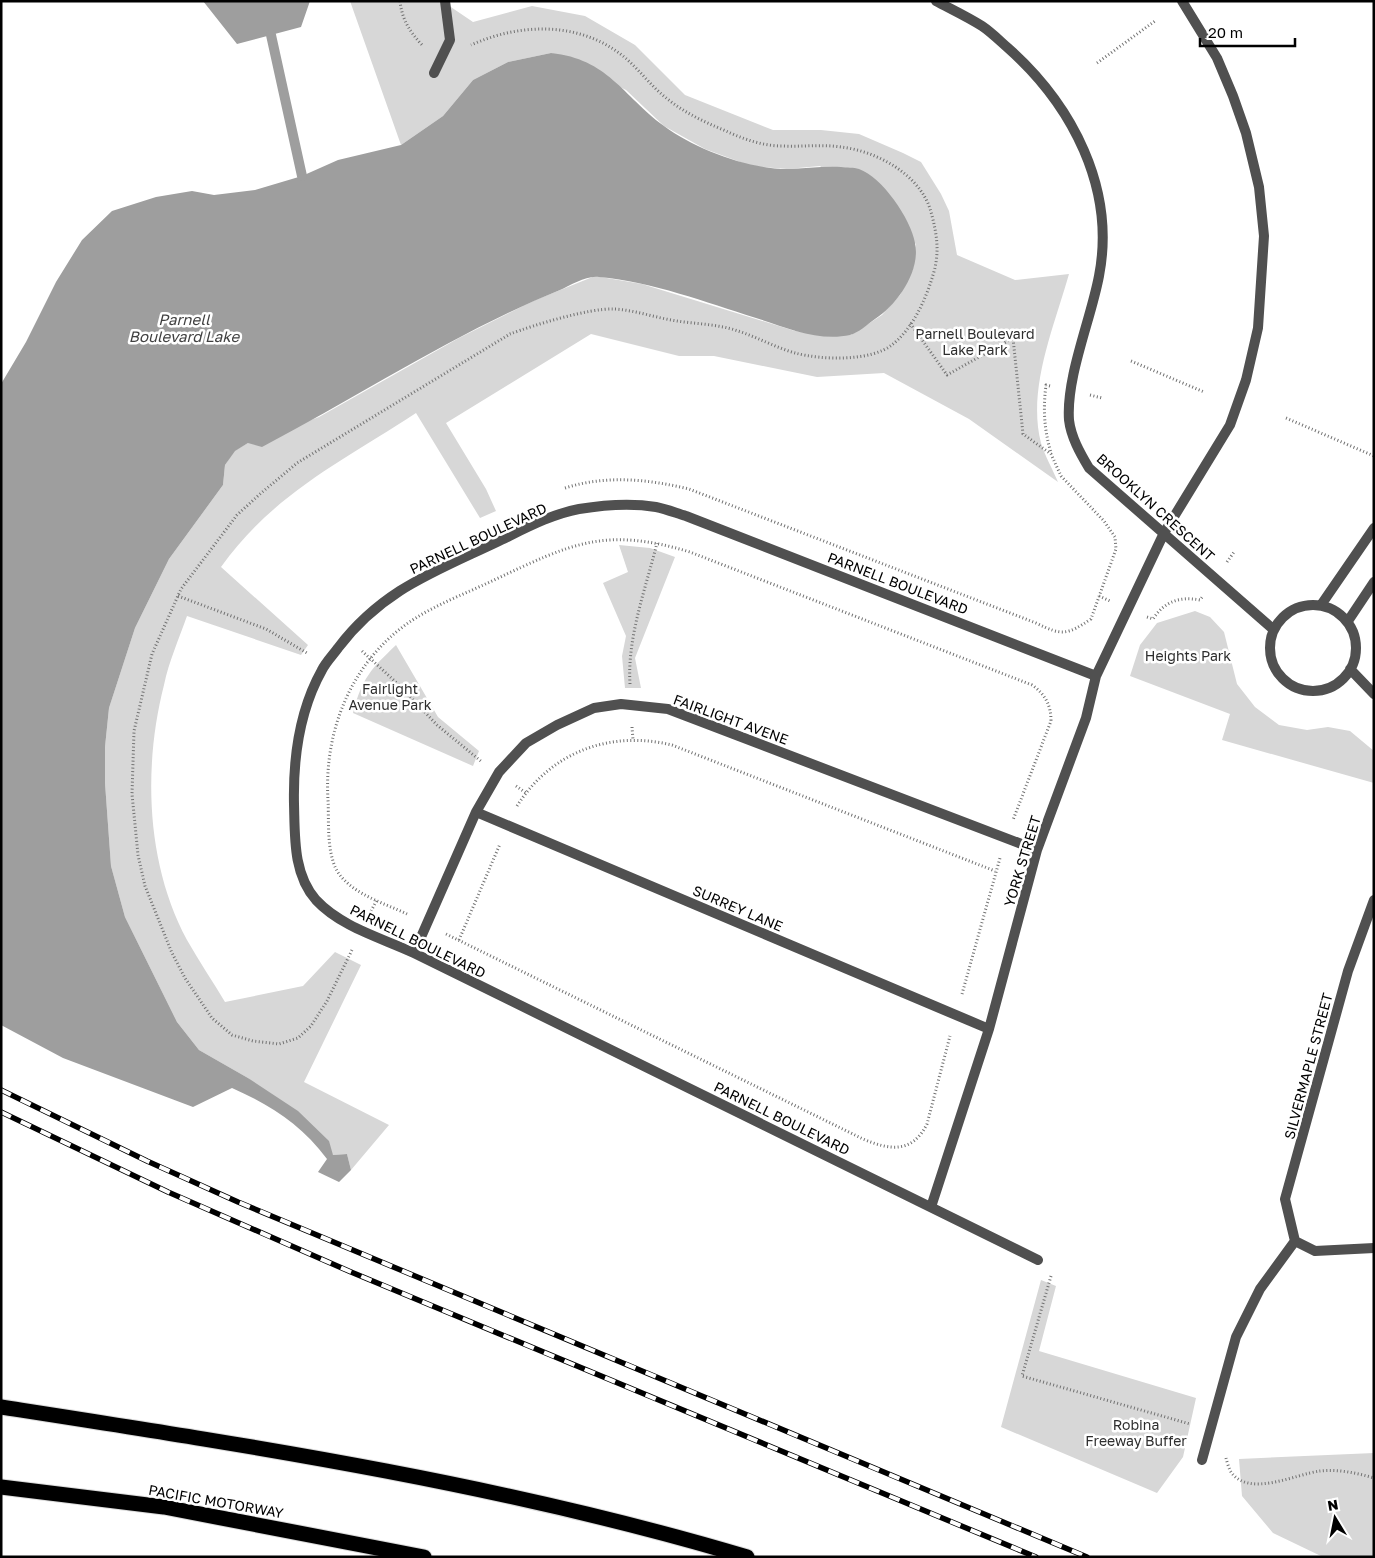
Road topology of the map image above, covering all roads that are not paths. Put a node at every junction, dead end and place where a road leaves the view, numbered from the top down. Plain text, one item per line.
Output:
1 (445, 1) edge
2 (936, 1) edge
3 (1182, 1) edge
4 (434, 73) dead end
5 (1374, 528) edge
6 (1164, 533) junction
7 (1374, 582) edge
8 (1321, 605) junction
9 (1348, 621) junction
10 (1274, 630) junction
11 (1350, 670) junction
12 (1096, 676) junction
13 (1374, 694) edge
14 (476, 812) junction
15 (1037, 850) junction
16 (1374, 900) edge
17 (414, 953) junction
18 (989, 1029) junction
19 (931, 1207) junction
20 (1295, 1241) junction
21 (1374, 1248) edge
22 (1038, 1260) road end
23 (1, 1407) edge
24 (1202, 1460) dead end
25 (1, 1487) edge
26 (424, 1557) edge
27 (746, 1557) edge

1 - 4 street
2 - 6 street, BROOKLYN CRESCENT
3 - 6 street, YORK STREET
5 - 8 street
6 - 10 street, BROOKLYN CRESCENT
6 - 12 street, YORK STREET
7 - 9 street
8 - 9 street
8 - 10 street
9 - 11 street
10 - 11 street
11 - 13 street
12 - 15 street, YORK STREET
12 - 17 street, PARNELL BOULEVARD
14 - 15 street, FAIRLIGHT AVENE
14 - 17 street, FAIRLIGHT AVENE
14 - 18 street, SURREY LANE
15 - 18 street, YORK STREET
16 - 20 street, SILVERMAPLE STREET
17 - 19 street, PARNELL BOULEVARD
18 - 19 street, YORK STREET
19 - 22 street, PARNELL BOULEVARD
20 - 21 street
20 - 24 street
23 - 27 highway
25 - 26 highway, PACIFIC MOTORWAY

